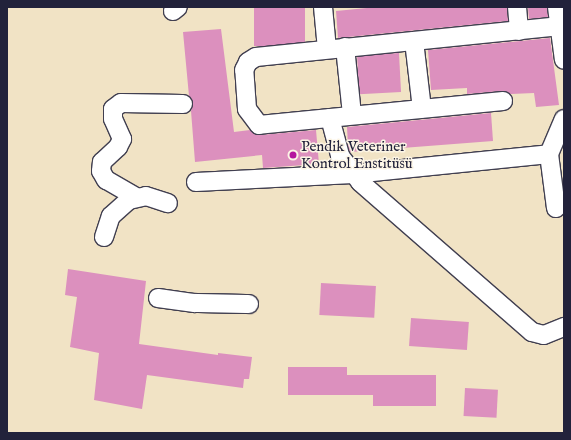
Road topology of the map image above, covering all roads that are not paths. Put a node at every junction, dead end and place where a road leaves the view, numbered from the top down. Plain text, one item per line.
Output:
1 (323, 7) edge
2 (518, 7) edge
3 (557, 7) edge
4 (560, 26) junction
5 (520, 31) junction
6 (414, 41) junction
7 (336, 48) junction
8 (564, 60) edge
9 (503, 101) dead end
10 (183, 104) dead end
11 (422, 109) junction
12 (352, 115) junction
13 (330, 118) junction
14 (564, 119) edge
15 (549, 154) junction
16 (353, 174) junction
17 (196, 182) dead end
18 (136, 197) junction
19 (168, 203) dead end
20 (556, 208) dead end
21 (104, 237) dead end
22 (158, 298) dead end
23 (250, 304) dead end
24 (564, 326) edge

1 - 7 lane
2 - 5 lane
3 - 4 lane
4 - 5 lane
4 - 8 lane
5 - 6 lane
6 - 7 lane
6 - 11 lane
7 - 12 lane
7 - 13 lane
9 - 11 lane
10 - 18 lane
11 - 12 lane
12 - 13 lane
13 - 16 lane
14 - 15 lane
15 - 16 lane
15 - 20 lane
16 - 17 lane
16 - 24 lane
18 - 19 lane
18 - 21 lane
22 - 23 lane

